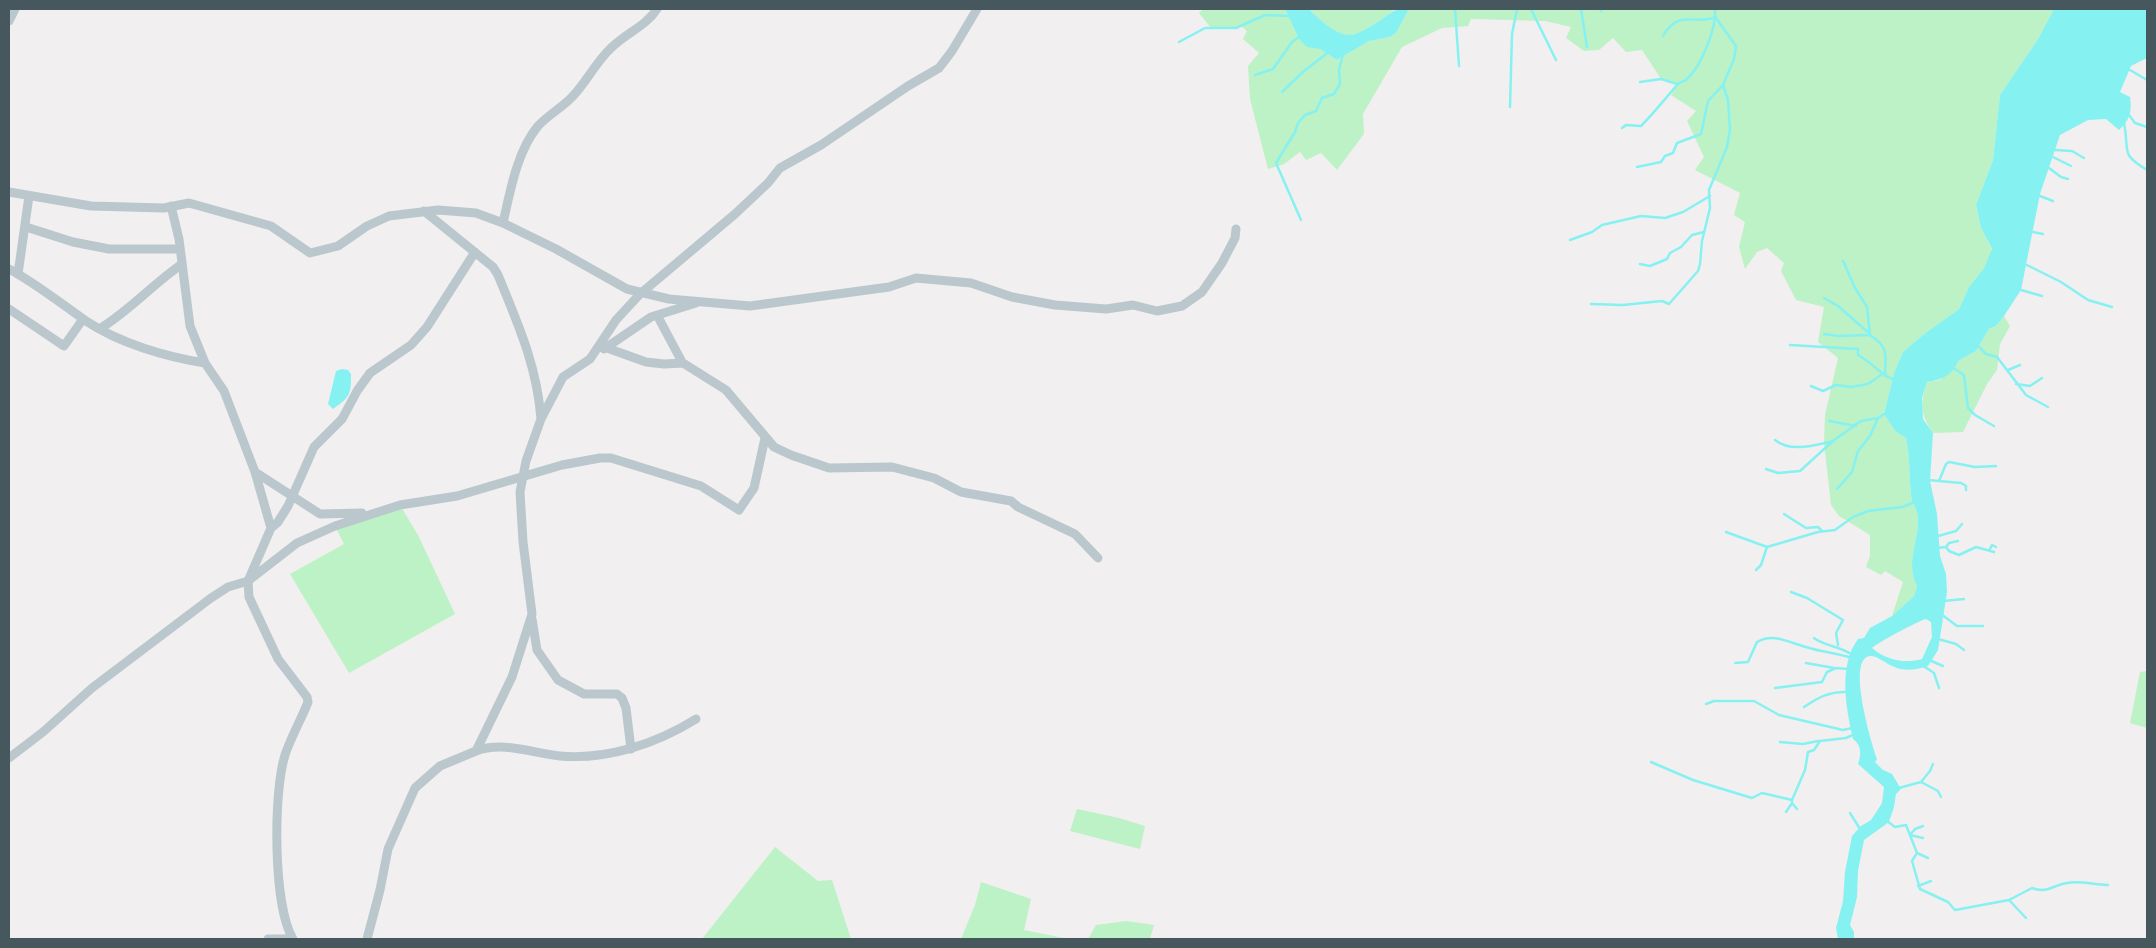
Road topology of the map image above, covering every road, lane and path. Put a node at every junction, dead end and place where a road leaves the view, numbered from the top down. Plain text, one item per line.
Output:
1 (15, 9) edge
2 (657, 9) edge
3 (976, 9) edge
4 (9, 21) edge
5 (9, 192) edge
6 (29, 196) junction
7 (171, 206) junction
8 (424, 211) junction
9 (504, 223) junction
10 (26, 228) junction
11 (1236, 228) dead end
12 (180, 249) junction
13 (475, 252) junction
14 (182, 264) junction
15 (9, 269) edge
16 (18, 274) junction
17 (640, 294) junction
18 (704, 301) junction
19 (9, 309) edge
20 (657, 315) junction
21 (83, 319) junction
22 (101, 328) junction
23 (607, 348) junction
24 (590, 359) junction
25 (682, 362) junction
26 (205, 363) junction
27 (541, 419) junction
28 (765, 438) junction
29 (255, 472) junction
30 (523, 476) junction
31 (292, 496) junction
32 (375, 512) junction
33 (271, 528) junction
34 (1098, 558) dead end
35 (248, 581) junction
36 (532, 614) junction
37 (696, 719) dead end
38 (631, 749) junction
39 (476, 750) junction
40 (9, 758) edge
41 (268, 939) edge
42 (293, 939) edge
43 (367, 939) edge

1 - 4 street
2 - 9 street
3 - 17 street
5 - 6 street
6 - 7 street
6 - 10 street
7 - 8 street
7 - 12 street
8 - 9 street
8 - 13 street
9 - 17 street
10 - 12 street
10 - 16 street
11 - 18 street
12 - 14 street
13 - 27 street
13 - 31 street
14 - 22 street
14 - 26 street
15 - 16 street
16 - 21 street
17 - 18 street
17 - 24 street
18 - 20 street
19 - 21 street
20 - 23 street
20 - 25 street
21 - 22 street
22 - 26 street
23 - 24 street
23 - 25 street
24 - 27 street
25 - 28 street
26 - 29 street
27 - 30 street
28 - 30 street
28 - 34 street
29 - 31 street
29 - 33 street
30 - 32 street
30 - 36 street
31 - 32 street
31 - 33 street
32 - 35 street
33 - 35 street
35 - 40 street
35 - 42 street
36 - 38 street
36 - 39 street
37 - 38 street
38 - 39 street
39 - 43 street
41 - 42 street

